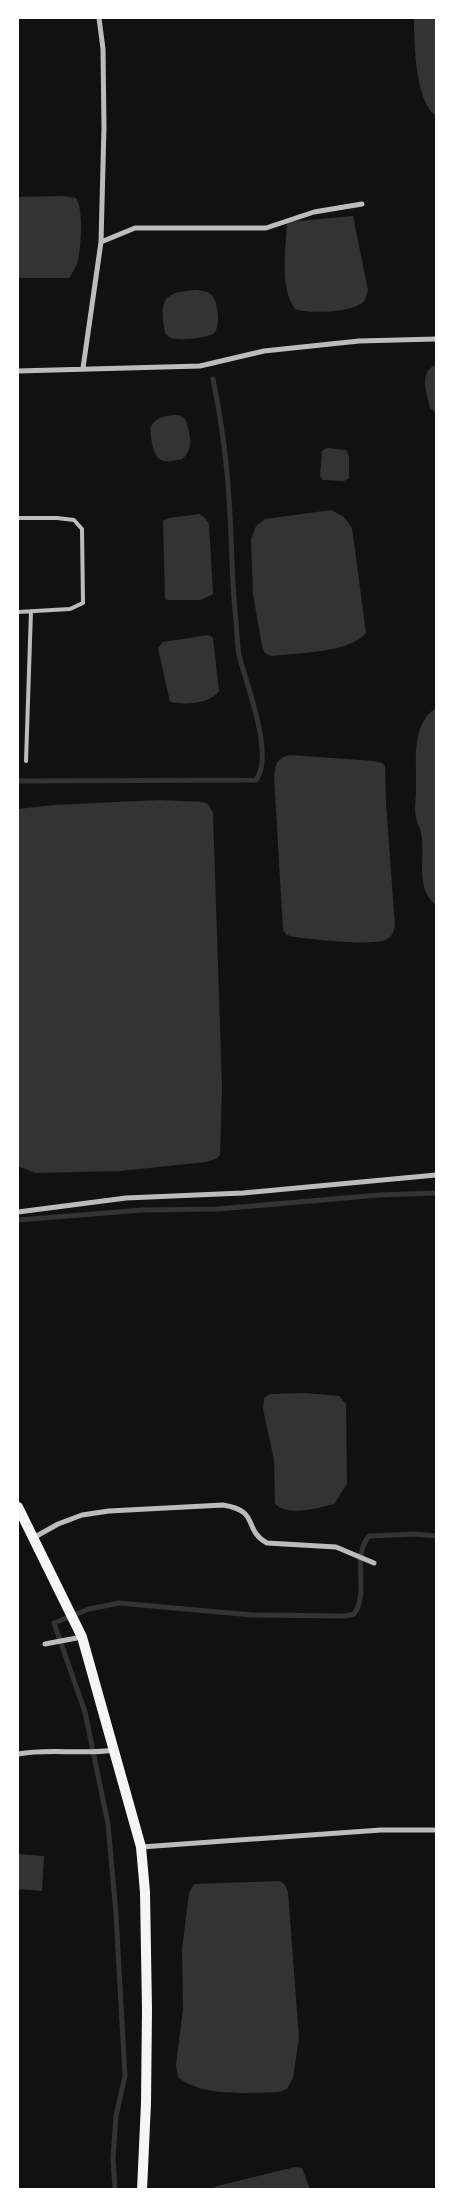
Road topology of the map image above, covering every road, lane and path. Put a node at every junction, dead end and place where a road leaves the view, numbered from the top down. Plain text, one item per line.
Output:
1 (99, 18) edge
2 (362, 204) dead end
3 (101, 242) junction
4 (436, 339) edge
5 (83, 368) junction
6 (18, 370) edge
7 (18, 518) edge
8 (32, 611) junction
9 (18, 612) edge
10 (26, 761) dead end
11 (436, 1175) edge
12 (18, 1212) edge
13 (18, 1507) edge
14 (33, 1538) junction
15 (374, 1563) dead end
16 (80, 1634) junction
17 (45, 1644) dead end
18 (115, 1750) junction
19 (18, 1754) edge
20 (436, 1830) edge
21 (141, 1847) junction
22 (142, 2190) edge

1 - 3 street
2 - 3 street
3 - 5 street
4 - 5 street
5 - 6 street
7 - 8 lane
8 - 9 lane
8 - 10 lane
11 - 12 street
13 - 14 main road
14 - 15 street
14 - 16 main road
16 - 17 street
16 - 18 main road
18 - 19 street
18 - 21 main road
20 - 21 street
21 - 22 main road

